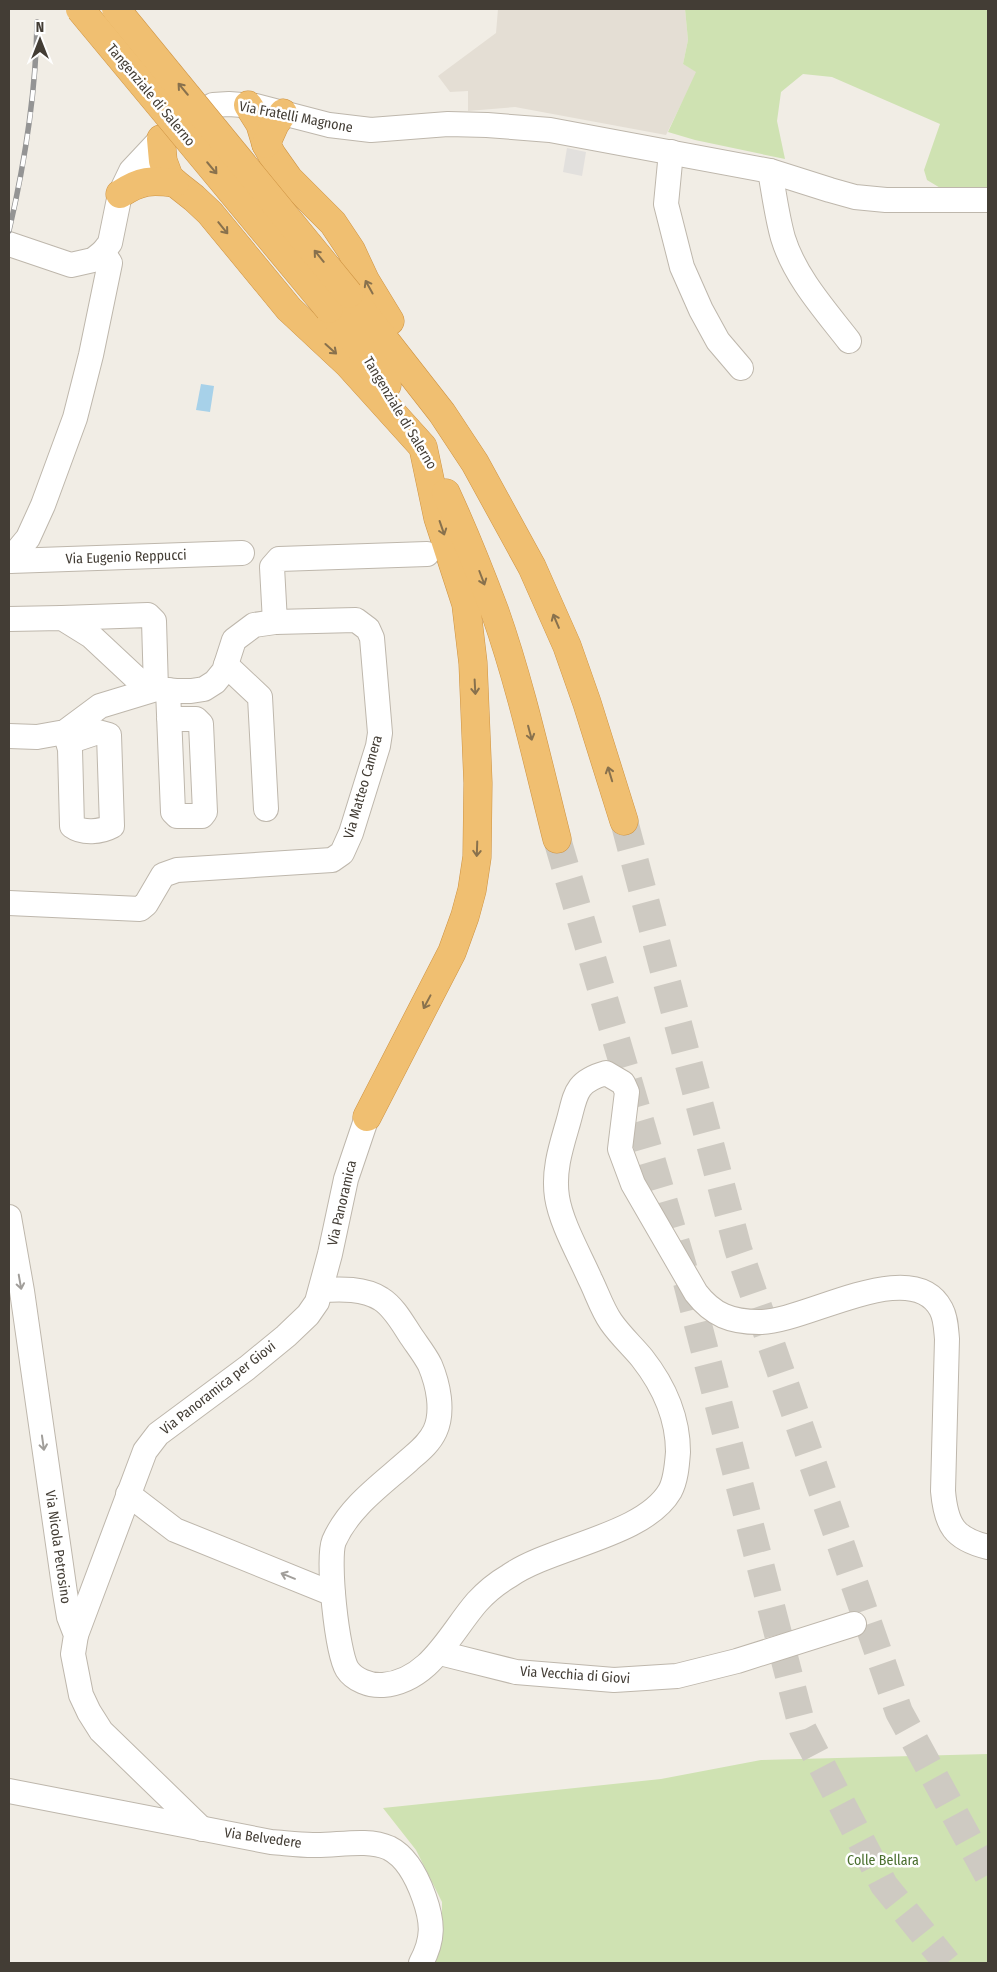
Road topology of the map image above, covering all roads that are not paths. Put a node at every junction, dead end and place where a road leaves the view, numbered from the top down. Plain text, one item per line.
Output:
1 (80, 9) edge
2 (116, 9) edge
3 (248, 105) junction
4 (283, 113) junction
5 (161, 139) junction
6 (266, 144) junction
7 (671, 152) junction
8 (770, 170) junction
9 (174, 183) junction
10 (120, 194) junction
11 (988, 200) edge
12 (9, 244) edge
13 (103, 252) junction
14 (339, 301) junction
15 (849, 341) dead end
16 (741, 368) dead end
17 (423, 447) junction
18 (475, 463) junction
19 (242, 553) dead end
20 (427, 554) dead end
21 (9, 561) edge
22 (62, 618) junction
23 (9, 619) edge
24 (275, 622) junction
25 (226, 665) junction
26 (162, 690) junction
27 (169, 719) dead end
28 (9, 736) edge
29 (266, 809) dead end
30 (624, 821) tunnel mouth
31 (557, 839) tunnel mouth
32 (9, 903) edge
33 (367, 1117) joint
34 (9, 1217) edge
35 (321, 1290) junction
36 (128, 1494) junction
37 (988, 1547) edge
38 (333, 1594) junction
39 (854, 1624) dead end
40 (76, 1635) junction
41 (440, 1653) junction
42 (9, 1791) edge
43 (202, 1829) junction
44 (421, 1963) edge

1 -> 14 highway, Tangenziale di Salerno, bridge
14 -> 2 highway, Tangenziale di Salerno, bridge
3 - 4 street, Via Fratelli Magnone
3 - 5 street, Via Fratelli Magnone
3 - 6 highway
4 - 6 highway
4 - 7 street, Via Fratelli Magnone
5 - 9 highway
5 - 10 street, Via Fratelli Magnone
18 -> 6 highway
7 - 8 street, Via Fratelli Magnone
7 - 16 street
8 - 11 street, Via Fratelli Magnone
8 - 15 street
9 - 10 highway
9 -> 17 highway
10 - 13 street, Via Fratelli Magnone
12 - 13 street
13 - 21 street
14 - 17 highway, Tangenziale di Salerno
14 - 18 highway, Tangenziale di Salerno
17 -> 31 highway, Tangenziale di Salerno
17 -> 33 highway
30 -> 18 highway, Tangenziale di Salerno
19 - 21 street, Via Eugenio Reppucci
20 - 24 street
22 - 23 street
22 - 26 street
22 - 26 street
24 - 25 street, Via Matteo Camera
24 - 32 street, Via Matteo Camera
25 - 26 street
25 - 29 street
26 - 27 street
26 - 28 street
33 - 35 street, Via Panoramica
34 -> 40 street, Via Nicola Petrosino
35 - 36 street, Via Panoramica per Giovi
35 - 38 street
38 -> 36 street
36 - 40 street, Via Panoramica per Giovi
37 - 41 street
38 - 41 street
39 - 41 street, Via Vecchia di Giovi
40 - 43 street, Via Nicola Petrosino
42 - 43 street, Via Belvedere
43 - 44 street, Via Belvedere

